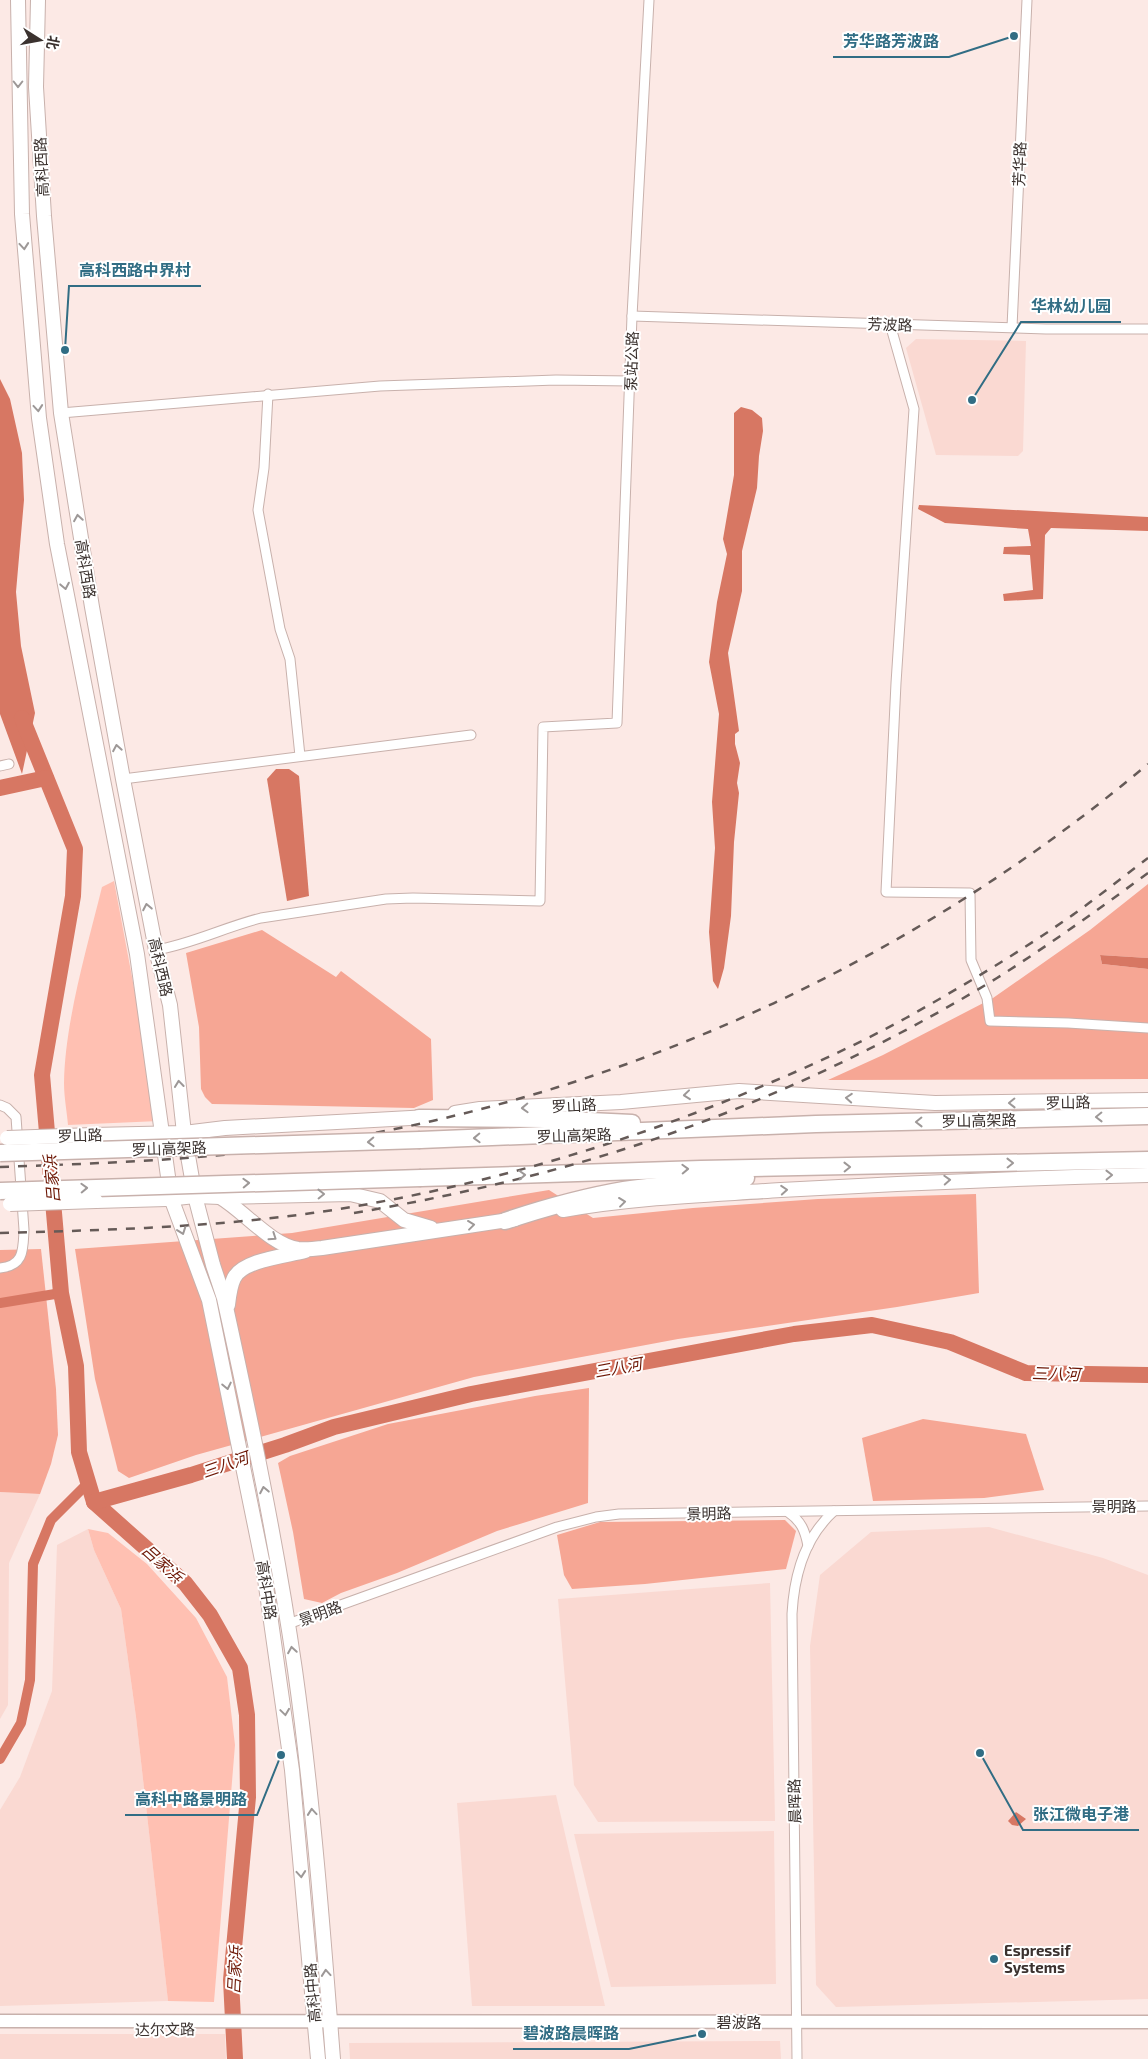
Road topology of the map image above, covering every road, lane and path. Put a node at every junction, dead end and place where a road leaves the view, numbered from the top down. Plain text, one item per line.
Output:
1 (18, 0) edge
2 (38, 0) edge
3 (649, 0) edge
4 (1027, 0) edge
5 (632, 316) junction
6 (890, 324) junction
7 (1012, 328) junction
8 (1148, 329) edge
9 (630, 381) junction
10 (268, 394) junction
11 (61, 413) junction
12 (471, 735) dead end
13 (300, 756) junction
14 (122, 779) junction
15 (156, 950) junction
16 (1148, 1028) edge
17 (1148, 1100) edge
18 (0, 1105) edge
19 (1148, 1116) edge
20 (420, 1118) junction
21 (816, 1124) junction
22 (161, 1132) junction
23 (184, 1133) junction
24 (3, 1138) edge
25 (0, 1153) edge
26 (1148, 1160) edge
27 (815, 1168) junction
28 (1148, 1174) edge
29 (0, 1191) edge
30 (195, 1196) junction
31 (220, 1197) junction
32 (171, 1198) junction
33 (5, 1205) edge
34 (505, 1221) junction
35 (437, 1230) junction
36 (322, 1248) junction
37 (4, 1268) edge
38 (227, 1310) junction
39 (1148, 1506) edge
40 (834, 1511) junction
41 (788, 1512) junction
42 (808, 1546) junction
43 (288, 1624) junction
44 (0, 2021) edge
45 (1148, 2022) edge
46 (192, 2025) junction
47 (315, 2025) junction
48 (797, 2025) junction
49 (331, 2026) junction
50 (1148, 2026) edge
51 (0, 2029) edge
52 (318, 2059) edge
53 (333, 2059) edge
54 (797, 2059) edge

1 -> 22 main road, 高科西路
2 - 11 main road, 高科西路
3 - 5 street, 泵站公路
4 - 7 street, 芳华路
5 - 6 street, 芳波路
5 - 9 street, 泵站公路
6 - 7 street, 芳波路
6 - 16 street
7 - 8 street, 芳波路
9 - 10 street
9 - 15 street, 泵站公路
10 - 11 street
10 - 13 street
14 -> 11 main road, 高科西路
12 - 13 street
13 - 14 street
15 -> 14 main road, 高科西路
23 -> 15 main road, 高科西路
17 -> 20 main road, 罗山路
18 - 37 street
19 -> 21 highway, 罗山高架路
20 - 21 highway
20 - 23 main road, 罗山路
21 -> 25 highway, 罗山高架路, bridge
22 - 23 main road, 罗山路
22 - 24 main road, 罗山路, bridge
22 - 32 main road, 高科中路
23 - 30 main road, 高科中路
27 -> 26 highway
29 -> 27 highway, bridge
27 - 34 highway
34 -> 28 main road
30 - 31 main road
30 - 32 main road
30 - 38 main road, 高科中路
31 -> 35 main road
31 -> 36 main road
32 - 33 main road, bridge
32 -> 47 main road, 高科中路
35 -> 34 main road
35 - 36 main road
36 - 38 main road
43 -> 38 main road, 高科中路
39 - 40 street, 景明路
40 - 41 street, 景明路
40 - 42 street, 晨晖路
41 - 42 street
41 - 43 street, 景明路
42 - 48 street, 晨晖路
49 -> 43 main road, 高科中路
44 - 46 street, 达尔文路
45 - 48 street, 碧波路
46 - 47 street, 达尔文路
46 - 51 street, 达尔文路
47 - 49 street, 达尔文路
47 - 52 main road, 高科中路
48 - 49 street, 碧波路
48 - 50 street, 碧波路
48 - 54 street, 晨晖路
49 - 53 main road, 高科中路

